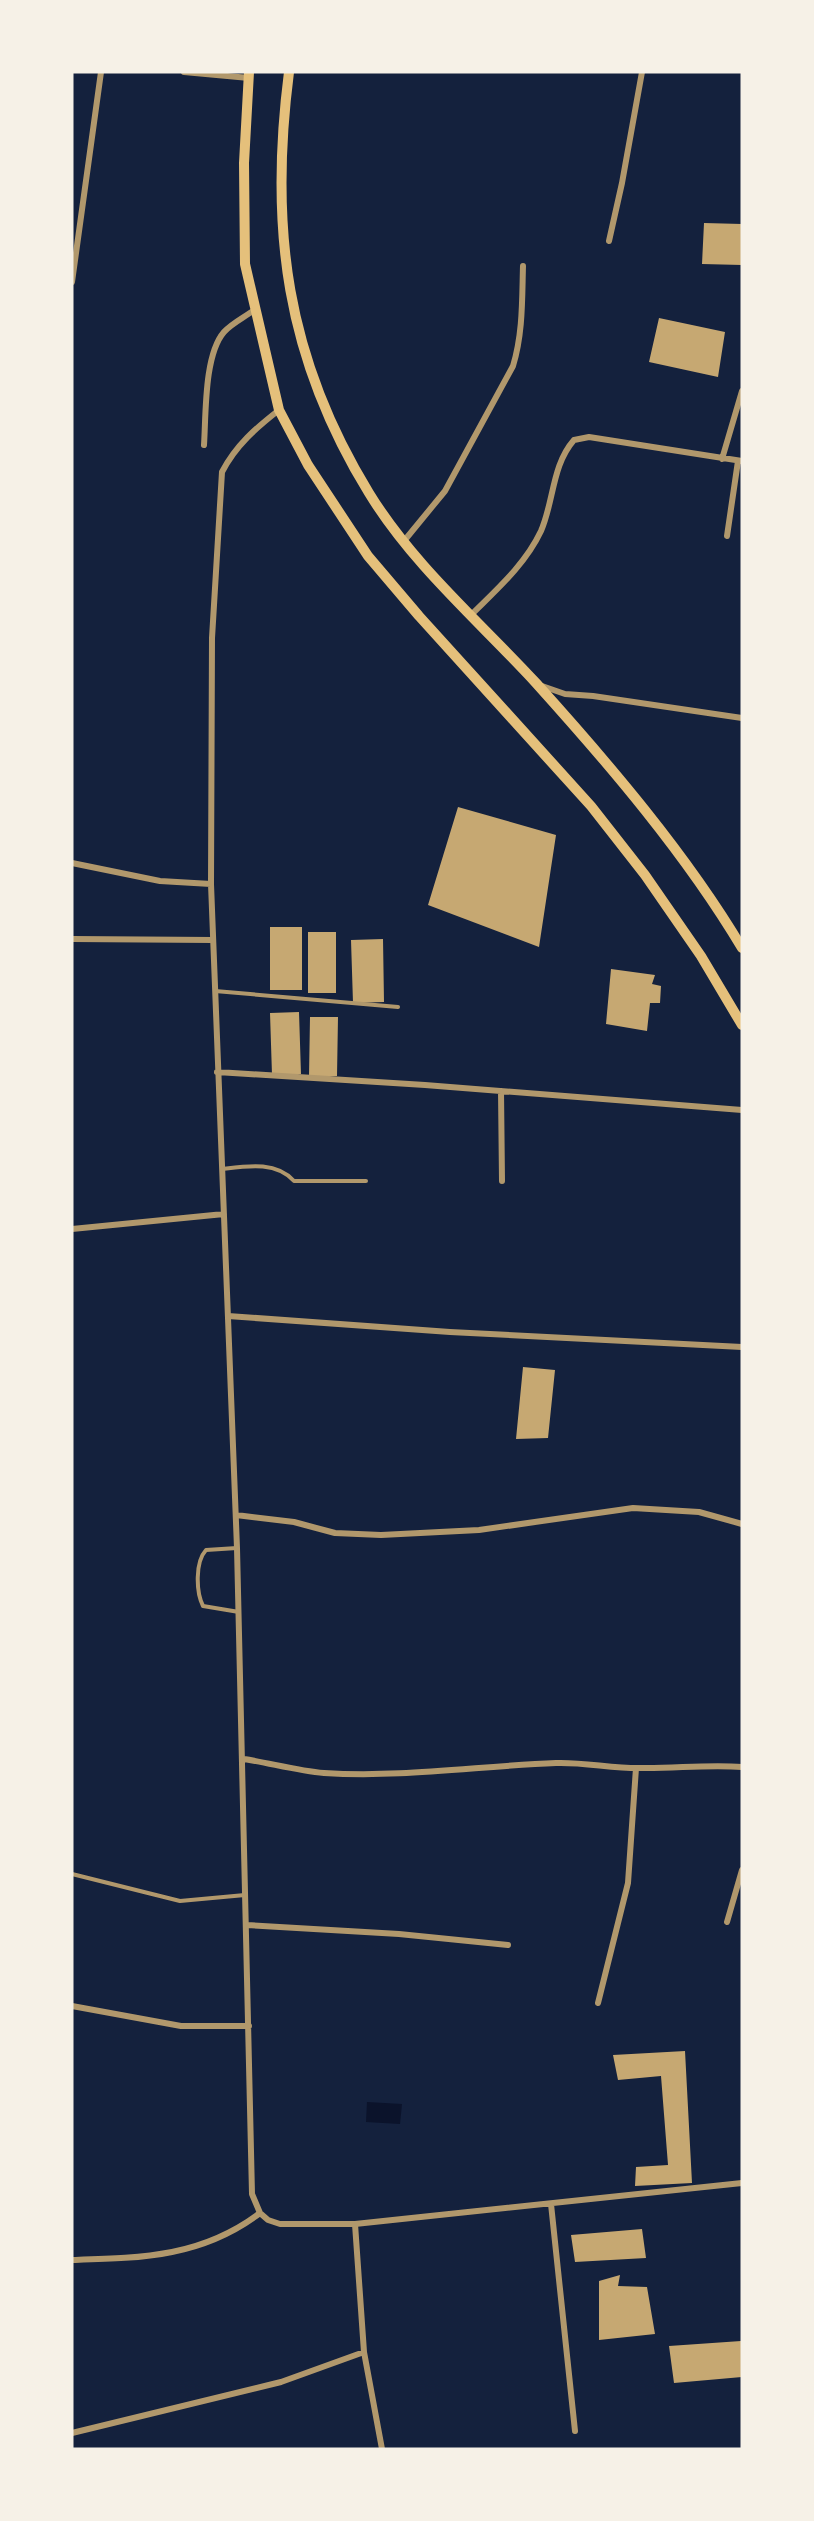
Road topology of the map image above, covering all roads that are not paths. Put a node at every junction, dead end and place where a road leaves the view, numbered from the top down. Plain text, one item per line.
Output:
1 (101, 72) edge
2 (184, 72) edge
3 (289, 72) edge
4 (642, 72) edge
5 (249, 75) edge
6 (609, 241) dead end
7 (523, 266) dead end
8 (72, 282) edge
9 (254, 310) junction
10 (742, 390) edge
11 (279, 410) junction
12 (204, 445) dead end
13 (722, 459) junction
14 (740, 461) edge
15 (727, 536) dead end
16 (404, 541) junction
17 (470, 616) junction
18 (536, 683) junction
19 (742, 718) edge
20 (72, 863) edge
21 (211, 884) junction
22 (72, 939) edge
23 (213, 940) junction
24 (742, 948) edge
25 (214, 991) junction
26 (398, 1007) dead end
27 (742, 1025) edge
28 (217, 1072) junction
29 (501, 1091) junction
30 (742, 1110) edge
31 (222, 1169) junction
32 (502, 1181) dead end
33 (366, 1182) dead end
34 (224, 1215) junction
35 (72, 1229) edge
36 (228, 1316) junction
37 (742, 1347) edge
38 (236, 1515) junction
39 (742, 1524) edge
40 (237, 1548) junction
41 (240, 1612) junction
42 (244, 1759) junction
43 (742, 1767) edge
44 (636, 1768) junction
45 (742, 1870) edge
46 (72, 1874) edge
47 (246, 1895) junction
48 (727, 1922) dead end
49 (247, 1925) junction
50 (508, 1945) dead end
51 (598, 2003) dead end
52 (72, 2006) edge
53 (249, 2026) junction
54 (742, 2184) edge
55 (551, 2204) junction
56 (260, 2213) junction
57 (355, 2224) junction
58 (72, 2260) edge
59 (364, 2352) junction
60 (575, 2431) dead end
61 (72, 2433) edge
62 (382, 2449) edge

1 - 8 street
2 - 5 street
3 - 16 main road
4 - 6 street
5 - 9 main road
7 - 16 street
9 - 11 main road
9 - 12 street
10 - 13 street
11 - 21 street
11 - 27 main road
13 - 14 street
13 - 17 street
14 - 15 street
16 - 17 main road
17 - 18 main road
18 - 19 street
18 - 24 main road
20 - 21 street
21 - 23 street
22 - 23 street
23 - 25 street
25 - 26 lane
25 - 28 street
28 - 29 street
28 - 31 street
29 - 30 street
29 - 32 street
31 - 33 lane
31 - 34 street
34 - 35 street
34 - 36 street
36 - 37 street
36 - 38 street
38 - 39 street
38 - 40 street
40 - 41 street
40 - 41 lane
41 - 42 street
42 - 44 street
42 - 47 street
43 - 44 street
44 - 51 street
45 - 48 street
46 - 47 lane
47 - 49 street
49 - 50 street
49 - 53 street
52 - 53 street
53 - 56 street
54 - 55 street
55 - 57 street
55 - 60 street
56 - 57 street
56 - 58 street
57 - 59 street
59 - 61 street
59 - 62 street

